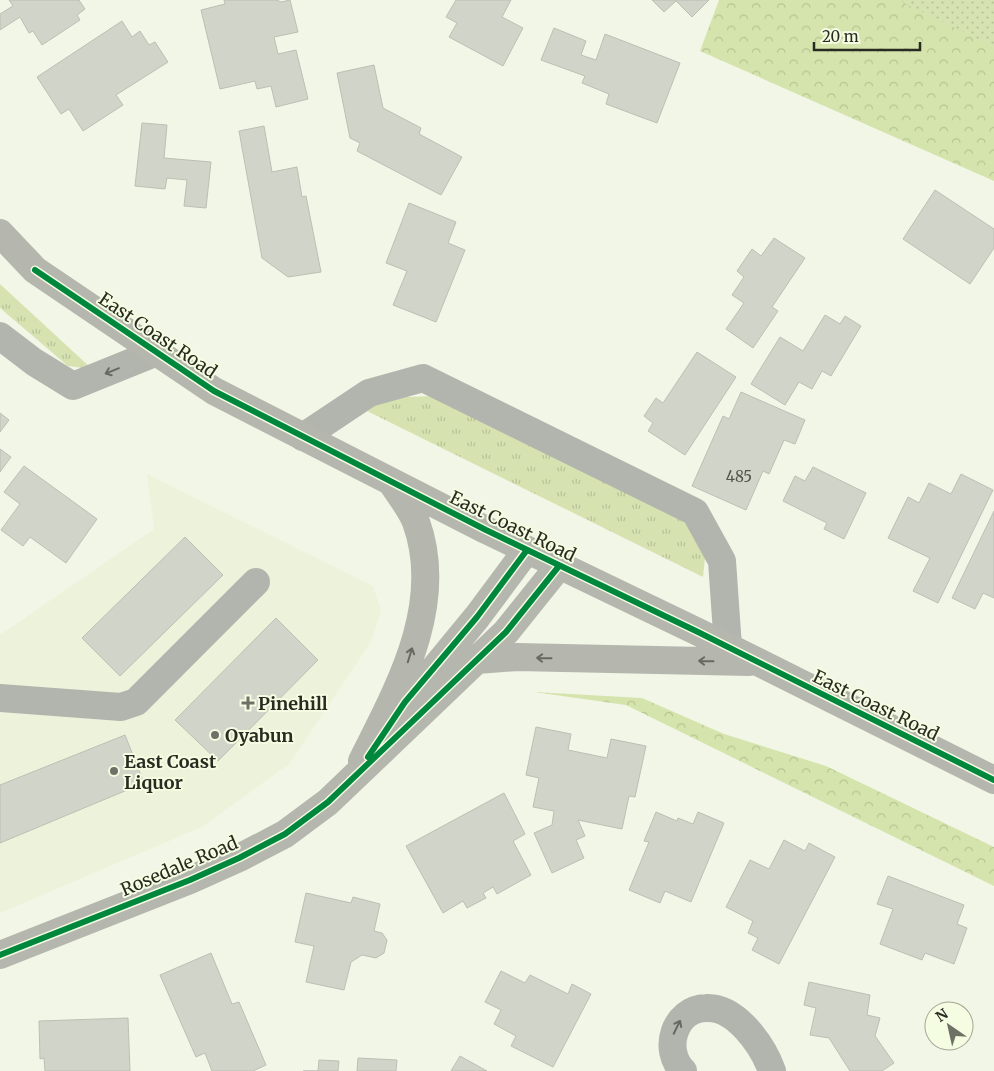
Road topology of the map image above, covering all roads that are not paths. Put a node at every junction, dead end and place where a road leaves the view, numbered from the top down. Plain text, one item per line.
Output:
1 (0, 233) edge
2 (0, 336) edge
3 (158, 352) junction
4 (303, 437) junction
5 (392, 483) junction
6 (528, 550) junction
7 (559, 566) junction
8 (256, 582) dead end
9 (728, 647) junction
10 (478, 660) junction
11 (755, 662) junction
12 (0, 698) edge
13 (354, 778) junction
14 (994, 780) edge
15 (0, 955) edge
16 (683, 1071) edge
17 (772, 1071) edge

1 - 3 main road, East Coast Road
3 -> 2 street
3 - 4 main road, East Coast Road
4 - 5 main road, East Coast Road
4 - 9 street
5 - 6 main road, East Coast Road
13 -> 5 main road
6 - 7 main road, East Coast Road
6 - 13 main road, Rosedale Road
7 - 9 main road, East Coast Road
7 - 10 main road, Rosedale Road
8 - 12 street
9 - 11 main road, East Coast Road
11 -> 10 main road
10 - 13 main road, Rosedale Road
11 - 14 main road, East Coast Road
13 - 15 main road, Rosedale Road
16 -> 17 street

